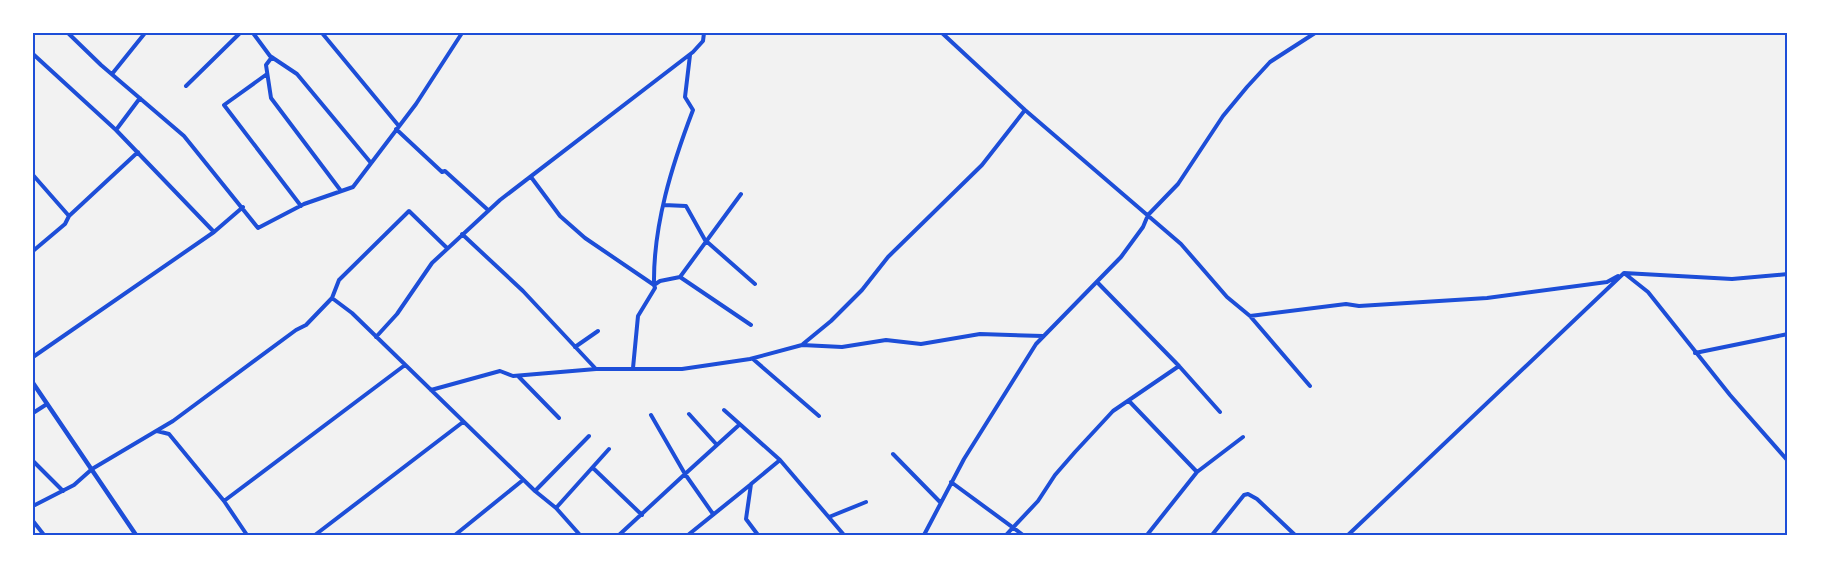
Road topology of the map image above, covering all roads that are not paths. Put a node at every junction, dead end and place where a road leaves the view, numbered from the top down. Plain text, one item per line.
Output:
1 (69, 33) edge
2 (145, 33) edge
3 (240, 33) edge
4 (253, 33) edge
5 (322, 33) edge
6 (462, 33) edge
7 (704, 33) edge
8 (942, 33) edge
9 (1315, 33) edge
10 (33, 54) edge
11 (690, 54) junction
12 (272, 57) junction
13 (112, 74) junction
14 (267, 74) junction
15 (186, 86) dead end
16 (140, 98) junction
17 (1025, 110) junction
18 (397, 127) junction
19 (116, 130) junction
20 (138, 152) junction
21 (371, 163) junction
22 (531, 177) junction
23 (34, 178) edge
24 (341, 191) junction
25 (741, 194) dead end
26 (664, 205) junction
27 (302, 206) junction
28 (243, 207) junction
29 (488, 210) junction
30 (69, 216) junction
31 (1148, 216) junction
32 (214, 232) junction
33 (462, 234) junction
34 (706, 242) junction
35 (447, 248) junction
36 (33, 251) edge
37 (1624, 273) junction
38 (1788, 274) edge
39 (680, 278) junction
40 (1098, 283) junction
41 (755, 284) dead end
42 (654, 285) junction
43 (332, 298) junction
44 (1250, 316) junction
45 (751, 325) dead end
46 (598, 331) dead end
47 (1788, 334) edge
48 (1043, 336) junction
49 (375, 337) junction
50 (802, 345) junction
51 (575, 347) junction
52 (1695, 353) junction
53 (33, 357) edge
54 (753, 358) junction
55 (405, 365) junction
56 (1179, 366) junction
57 (633, 368) junction
58 (596, 369) junction
59 (518, 376) junction
60 (33, 383) edge
61 (1310, 386) dead end
62 (431, 390) junction
63 (1129, 401) junction
64 (48, 404) junction
65 (724, 410) dead end
66 (1220, 412) dead end
67 (33, 413) edge
68 (689, 414) dead end
69 (651, 415) dead end
70 (819, 416) dead end
71 (560, 418) dead end
72 (463, 422) junction
73 (739, 425) junction
74 (156, 431) junction
75 (589, 436) dead end
76 (1244, 437) dead end
77 (717, 445) junction
78 (609, 449) dead end
79 (893, 454) dead end
80 (33, 460) edge
81 (780, 460) junction
82 (1788, 461) edge
83 (592, 468) junction
84 (92, 469) junction
85 (1197, 472) junction
86 (685, 474) junction
87 (523, 480) junction
88 (951, 482) junction
89 (751, 484) junction
90 (63, 490) junction
91 (535, 491) junction
92 (224, 501) junction
93 (866, 502) dead end
94 (940, 502) junction
95 (33, 506) edge
96 (556, 508) junction
97 (713, 514) junction
98 (642, 515) junction
99 (829, 517) junction
100 (33, 521) edge
101 (1013, 527) junction
102 (44, 535) edge
103 (136, 535) edge
104 (247, 535) edge
105 (315, 535) edge
106 (455, 535) edge
107 (580, 535) edge
108 (619, 535) edge
109 (688, 535) edge
110 (758, 535) edge
111 (844, 535) edge
112 (924, 535) edge
113 (1006, 535) edge
114 (1023, 535) edge
115 (1147, 535) edge
116 (1212, 535) edge
117 (1295, 535) edge
118 (1348, 535) edge

1 - 13 street
2 - 13 street
3 - 15 street
4 - 12 street
5 - 18 street
6 - 18 street
7 - 11 street
8 - 17 street
9 - 31 street
10 - 19 street
11 - 22 street
11 - 26 street
12 - 14 street
12 - 21 street
13 - 16 street
14 - 24 street
14 - 27 street
16 - 19 street
16 - 28 street
17 - 31 street
17 - 50 street
18 - 21 street
18 - 29 street
19 - 20 street
20 - 30 street
20 - 32 street
21 - 24 street
22 - 29 street
22 - 42 street
23 - 30 street
24 - 27 street
25 - 34 street
26 - 34 street
26 - 42 street
27 - 28 street
28 - 32 street
29 - 33 street
30 - 36 street
31 - 40 street
31 - 44 street
32 - 53 street
33 - 35 street
33 - 51 street
34 - 39 street
34 - 41 street
35 - 43 street
35 - 49 street
37 - 38 street
37 - 44 street
37 - 52 street
37 - 118 street
39 - 42 street
39 - 45 street
40 - 48 street
40 - 56 street
42 - 57 street
43 - 49 street
43 - 74 street
44 - 61 street
46 - 51 street
47 - 52 street
48 - 50 street
48 - 88 street
49 - 55 street
50 - 54 street
51 - 58 street
52 - 82 street
54 - 57 street
54 - 70 street
55 - 62 street
55 - 92 street
56 - 63 street
56 - 66 street
57 - 58 street
58 - 59 street
59 - 62 street
59 - 71 street
60 - 64 street
62 - 72 street
63 - 85 street
63 - 101 street
64 - 67 street
64 - 84 street
65 - 73 street
68 - 77 street
69 - 86 street
72 - 87 street
72 - 105 street
73 - 77 street
73 - 81 street
74 - 84 street
74 - 92 street
75 - 91 street
76 - 85 street
77 - 86 street
78 - 83 street
79 - 94 street
80 - 90 street
81 - 89 street
81 - 99 street
83 - 96 street
83 - 98 street
84 - 90 street
84 - 103 street
85 - 115 street
86 - 97 street
86 - 98 street
87 - 91 street
87 - 106 street
88 - 94 street
88 - 101 street
89 - 97 street
89 - 110 street
90 - 95 street
91 - 96 street
92 - 104 street
93 - 99 street
94 - 112 street
96 - 107 street
97 - 109 street
98 - 108 street
99 - 111 street
100 - 102 street
101 - 113 street
101 - 114 street
116 - 117 street

